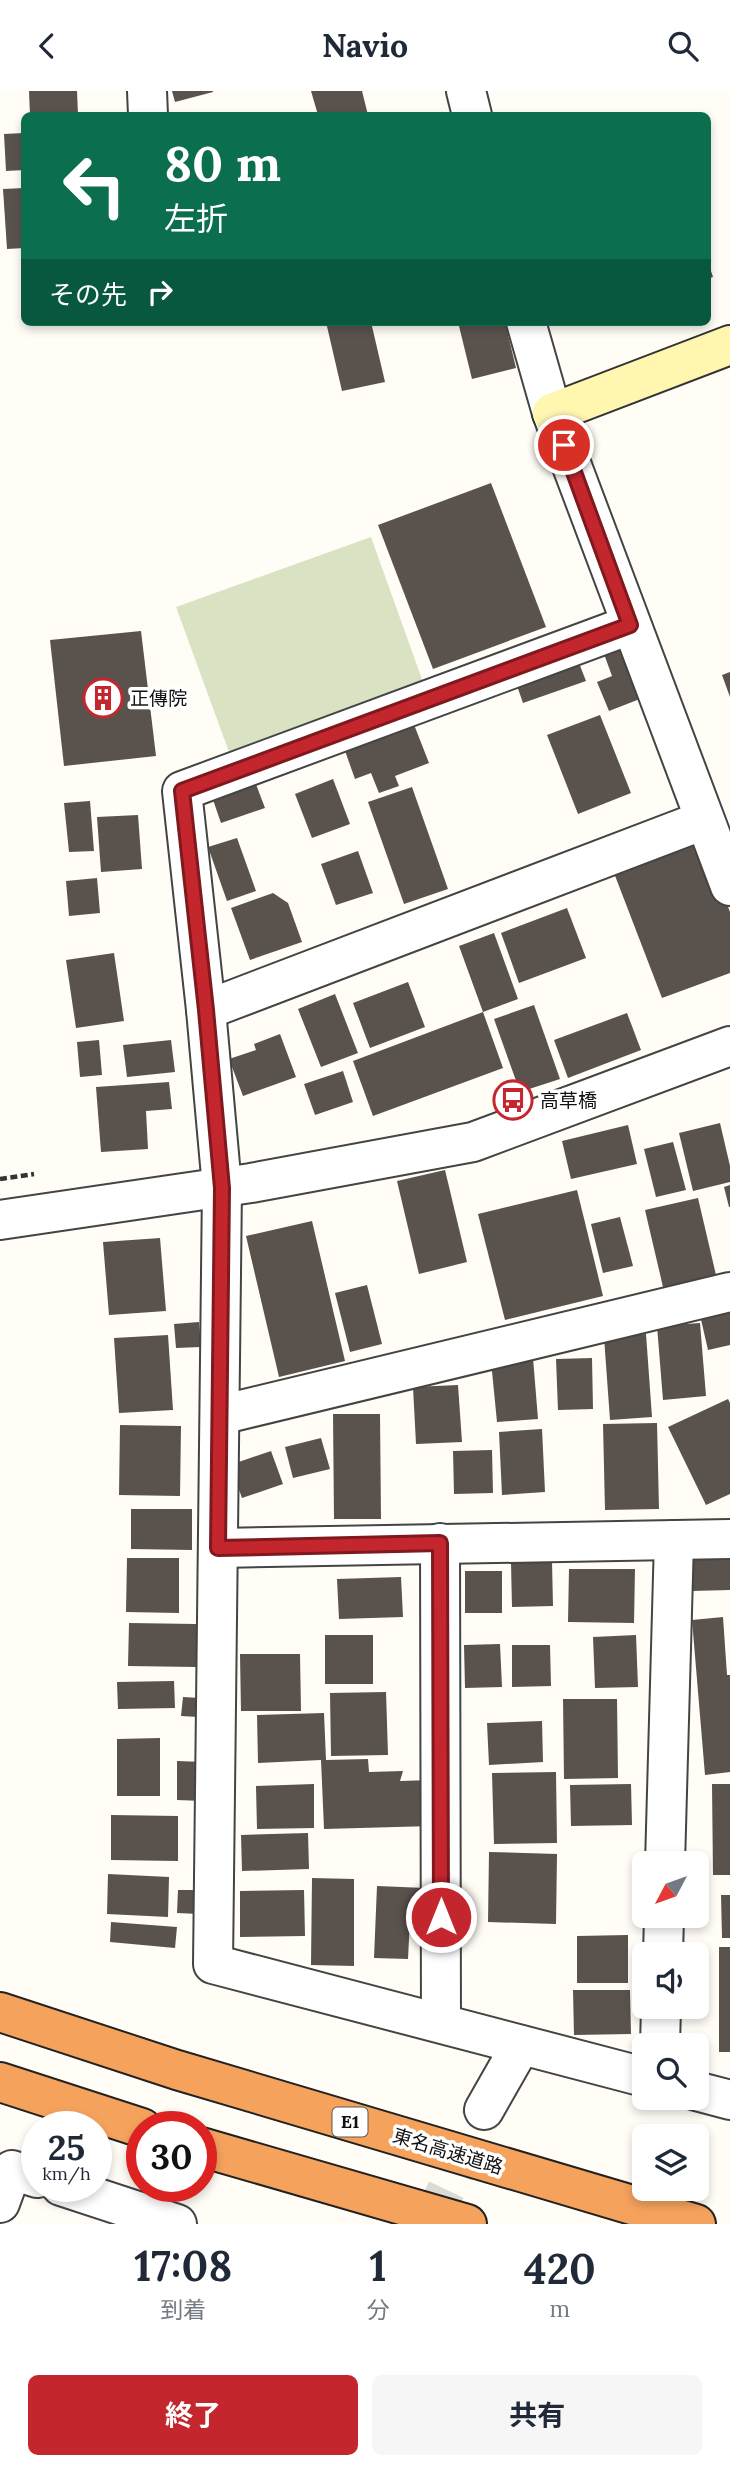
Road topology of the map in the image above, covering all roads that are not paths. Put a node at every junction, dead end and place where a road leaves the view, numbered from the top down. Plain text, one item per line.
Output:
1 (147, 91) edge
2 (466, 91) edge
3 (148, 112) edge
4 (471, 112) edge
5 (527, 326) edge
6 (730, 345) edge
7 (552, 413) junction
8 (630, 625) junction
9 (704, 820) junction
10 (730, 886) edge
11 (206, 1010) junction
12 (730, 1046) edge
13 (222, 1188) junction
14 (18, 1217) edge
15 (730, 1293) edge
16 (220, 1415) junction
17 (730, 1539) edge
18 (674, 1540) junction
19 (440, 1543) junction
20 (218, 1548) junction
21 (665, 1851) edge
22 (3, 2013) edge
23 (441, 2023) junction
24 (521, 2045) junction
25 (632, 2074) edge
26 (0, 2082) edge
27 (709, 2094) edge
28 (730, 2100) edge
29 (484, 2110) tunnel mouth
30 (126, 2124) edge
31 (217, 2152) edge
32 (21, 2173) edge
33 (110, 2202) edge
34 (0, 2203) edge
35 (177, 2224) edge
36 (467, 2224) edge
37 (696, 2224) edge

1 - 3 street
2 - 4 street
5 - 7 street
6 - 7 street
7 - 8 street
8 - 9 street
8 - 11 street
9 - 10 street
9 - 11 street
11 - 13 street
12 - 13 street
13 - 14 street
13 - 16 street
15 - 16 street
16 - 20 street
17 - 18 street
18 - 19 street
18 - 21 street
19 - 20 street
19 - 23 street
20 - 23 street
22 - 37 highway, 東名高速道路 / E1
23 - 24 street
24 - 25 street
24 - 29 street
26 - 30 highway
27 - 28 street
31 - 36 highway
32 - 34 street
33 - 35 street

